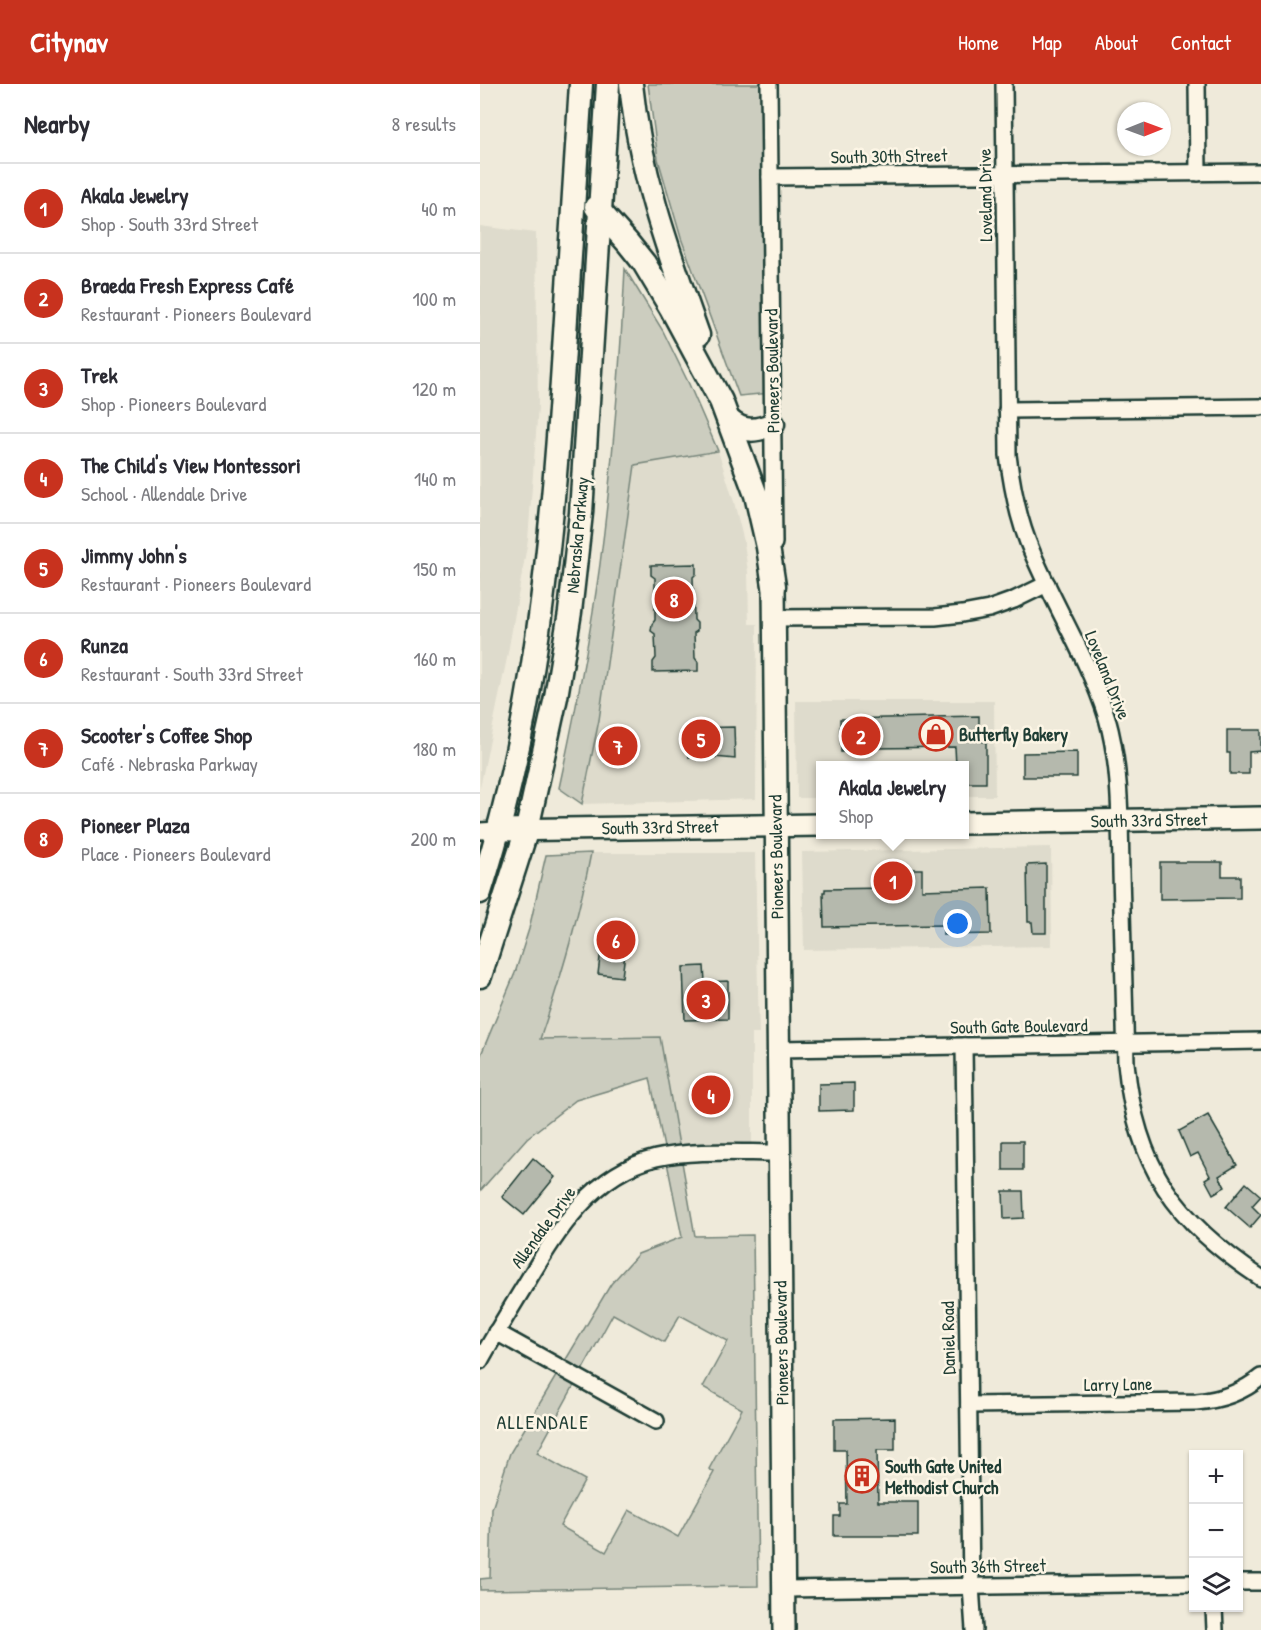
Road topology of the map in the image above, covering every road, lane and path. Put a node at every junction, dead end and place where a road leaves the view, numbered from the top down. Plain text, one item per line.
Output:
1 (582, 84) edge
2 (608, 84) edge
3 (631, 84) edge
4 (769, 84) edge
5 (1004, 84) edge
6 (1197, 84) edge
7 (1261, 172) edge
8 (1198, 173) junction
9 (1005, 175) junction
10 (770, 177) junction
11 (600, 212) junction
12 (1261, 406) edge
13 (1007, 410) junction
14 (725, 411) junction
15 (773, 424) junction
16 (1047, 584) junction
17 (774, 586) junction
18 (774, 618) junction
19 (1261, 818) edge
20 (1120, 821) junction
21 (969, 823) edge
22 (776, 825) junction
23 (816, 825) edge
24 (527, 829) junction
25 (489, 831) edge
26 (480, 892) edge
27 (480, 976) edge
28 (1261, 1041) edge
29 (1126, 1044) junction
30 (964, 1046) junction
31 (778, 1048) junction
32 (779, 1153) junction
33 (1261, 1278) edge
34 (496, 1332) junction
35 (480, 1361) edge
36 (1261, 1377) edge
37 (969, 1405) junction
38 (656, 1421) dead end
39 (1243, 1582) edge
40 (1261, 1582) edge
41 (1189, 1583) edge
42 (971, 1586) junction
43 (784, 1589) junction
44 (1214, 1612) edge
45 (784, 1630) edge
46 (974, 1630) edge
47 (1215, 1630) edge

1 - 11 main road
1 - 25 main road, Nebraska Parkway
2 - 11 main road, Nebraska Parkway
3 - 14 main road
4 - 10 street, Pioneers Boulevard
5 - 9 street, Loveland Drive
6 - 8 street
7 - 8 street, South 30th Street
8 - 9 street, South 30th Street
9 - 10 street, South 30th Street
9 - 13 street, Loveland Drive
10 - 15 street, Pioneers Boulevard
11 - 14 main road
11 - 24 main road, Nebraska Parkway
12 - 13 street
13 - 16 street, Loveland Drive
14 - 15 main road
14 - 17 main road
15 - 17 street, Pioneers Boulevard
16 - 18 street
16 - 20 street, Loveland Drive
17 - 18 main road, Pioneers Boulevard
18 - 22 main road, Pioneers Boulevard
19 - 20 main road, South 33rd Street
20 - 21 main road, South 33rd Street
20 - 29 street, Loveland Drive
22 - 23 main road, South 33rd Street
22 - 24 main road, South 33rd Street
22 - 31 main road, Pioneers Boulevard
24 - 25 main road, South 33rd Street
24 - 27 main road, Nebraska Parkway
25 - 26 main road, Nebraska Parkway
28 - 29 street, South Gate Boulevard
29 - 30 street, South Gate Boulevard
29 - 33 street, Loveland Drive
30 - 31 street, South Gate Boulevard
30 - 37 street, Daniel Road
31 - 32 main road, Pioneers Boulevard
32 - 34 street, Allendale Drive
32 - 43 main road, Pioneers Boulevard
34 - 35 street, Allendale Drive
34 - 38 street
36 - 37 street, Larry Lane
37 - 42 street, Daniel Road
39 - 40 street
41 - 42 street, South 36th Street
42 - 43 street, South 36th Street
42 - 46 street, Daniel Road
43 - 45 main road, Pioneers Boulevard
44 - 47 street

